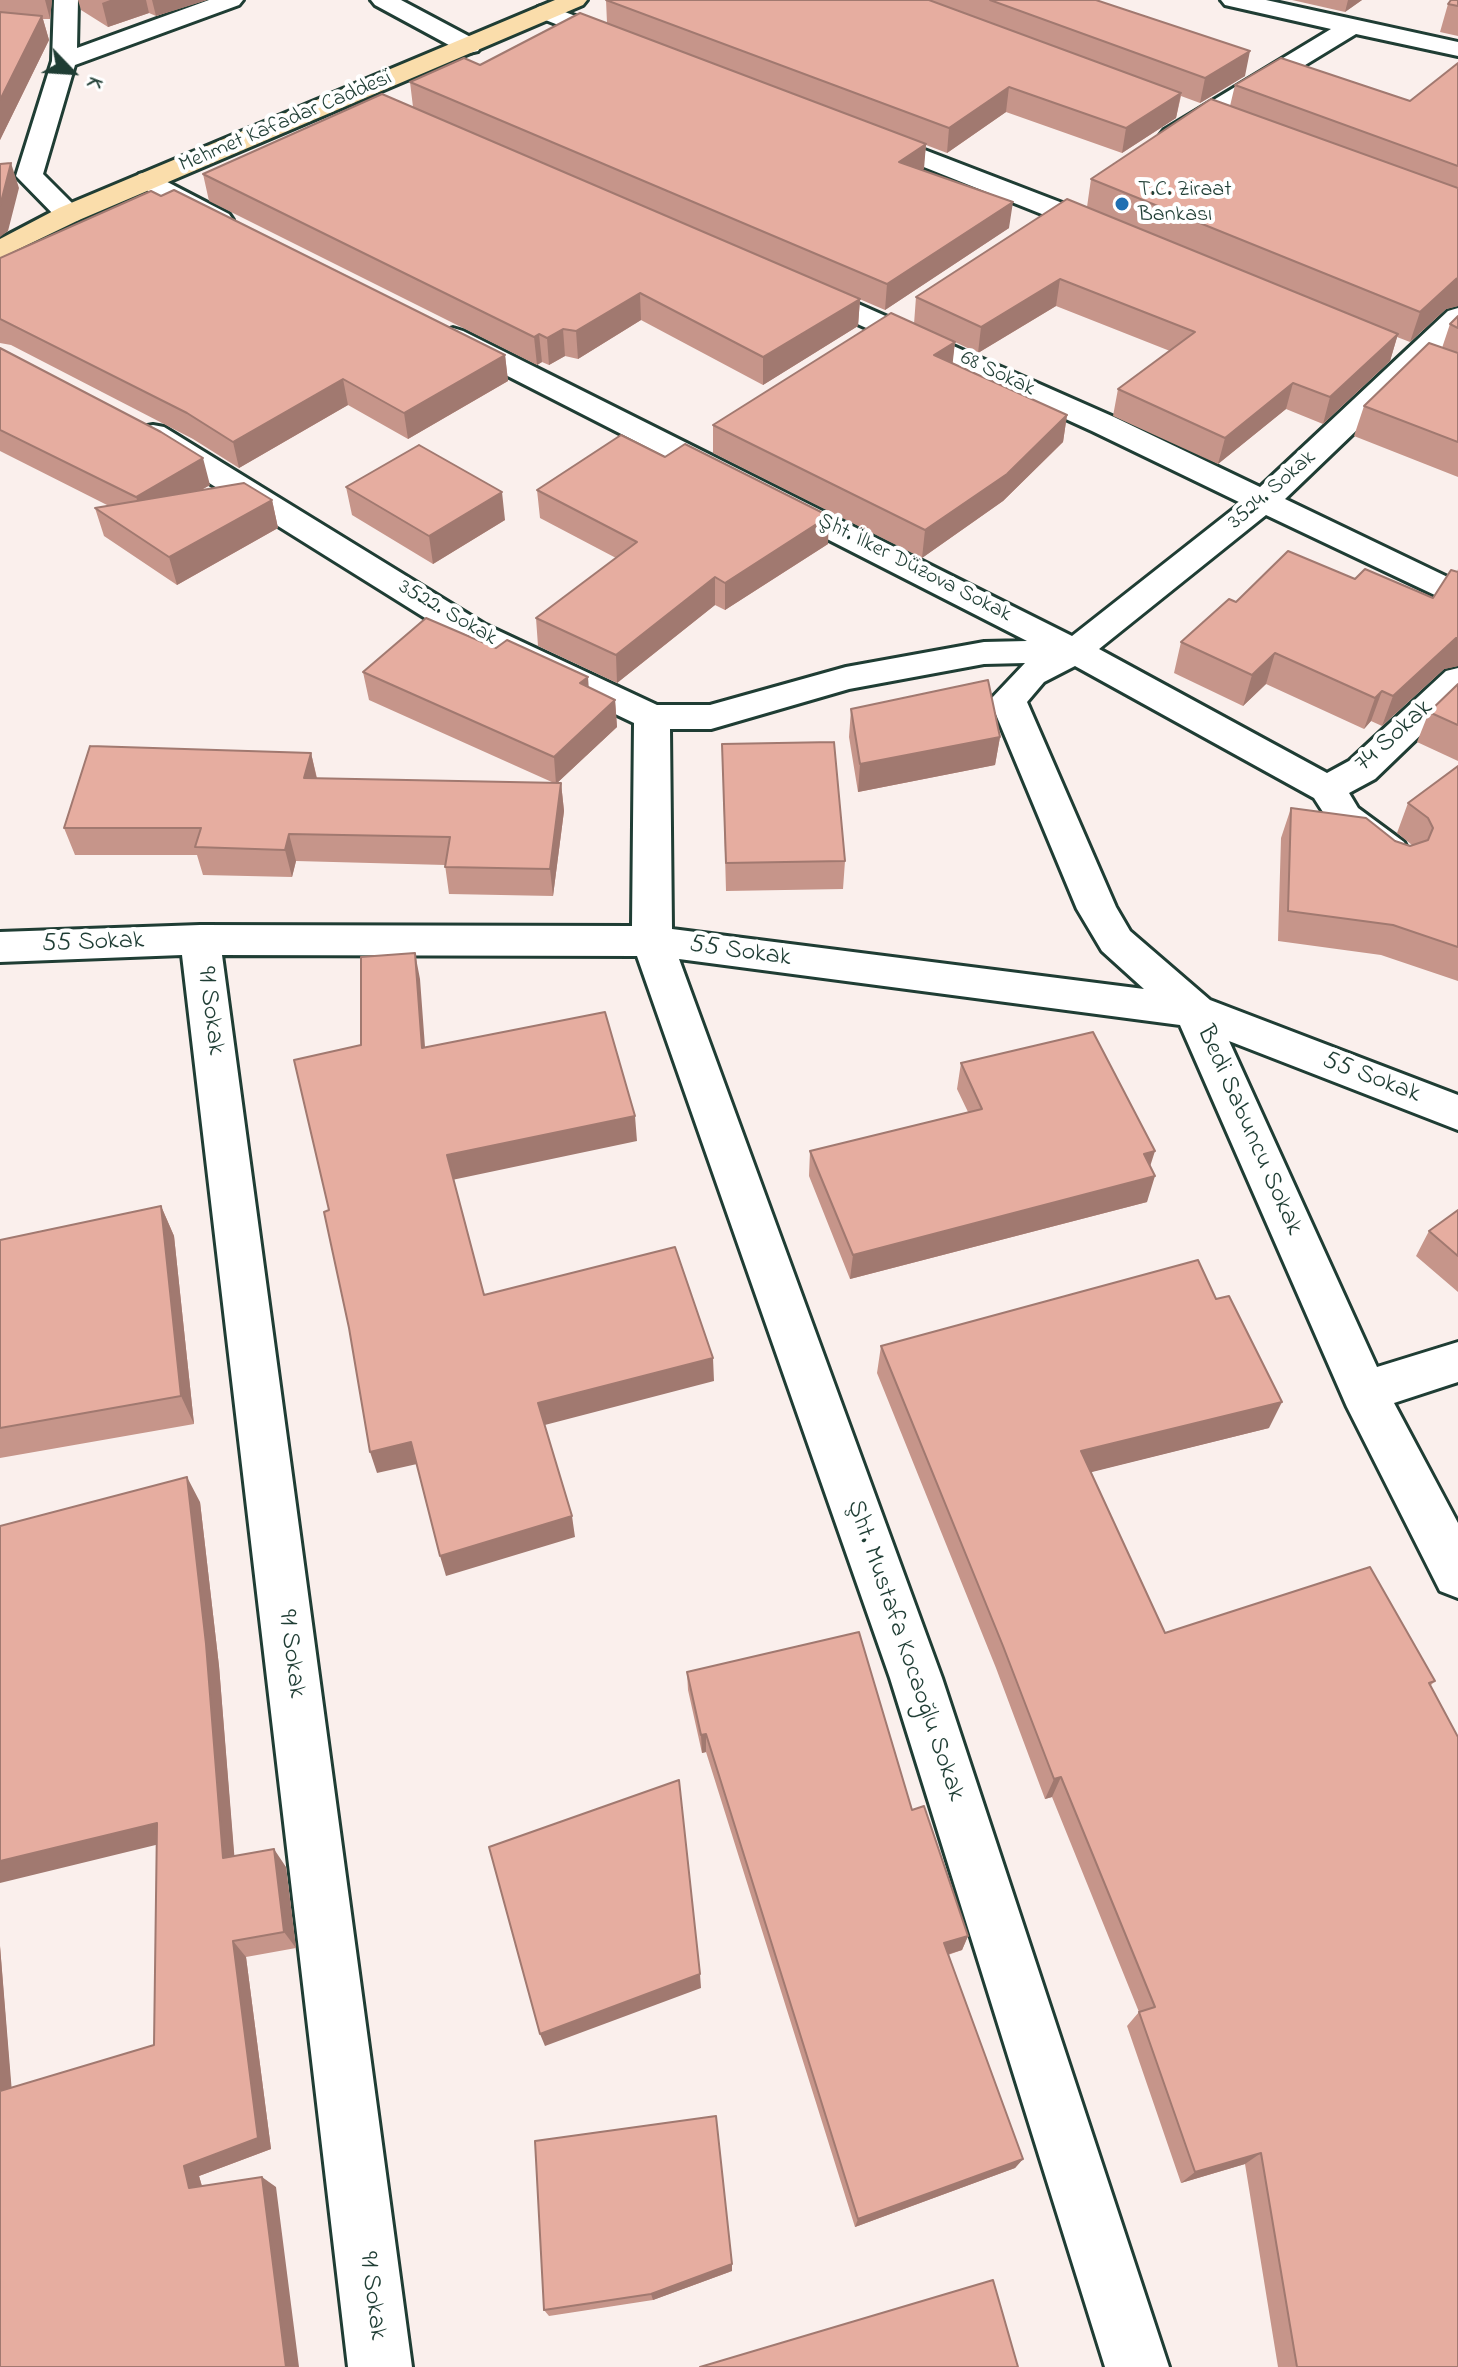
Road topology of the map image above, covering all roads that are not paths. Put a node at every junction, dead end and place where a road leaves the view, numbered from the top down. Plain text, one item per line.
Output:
1 (66, 0) edge
2 (231, 0) edge
3 (383, 0) edge
4 (575, 0) edge
5 (1233, 0) edge
6 (546, 12) junction
7 (1352, 26) junction
8 (469, 46) junction
9 (1458, 49) edge
10 (649, 52) edge
11 (64, 61) junction
12 (354, 94) junction
13 (1173, 104) edge
14 (383, 107) edge
15 (1203, 115) junction
16 (839, 125) edge
17 (1231, 126) edge
18 (1150, 149) edge
19 (0, 174) edge
20 (29, 176) junction
21 (148, 180) junction
22 (1084, 192) dead end
23 (1058, 209) junction
24 (69, 214) junction
25 (1032, 227) edge
26 (244, 233) edge
27 (1130, 239) edge
28 (0, 250) edge
29 (772, 275) edge
30 (914, 307) dead end
31 (1458, 317) edge
32 (428, 324) edge
33 (887, 325) junction
34 (862, 340) edge
35 (126, 420) edge
36 (1263, 502) junction
37 (1458, 595) edge
38 (1075, 651) junction
39 (1458, 679) edge
40 (652, 717) junction
41 (1327, 789) junction
42 (1399, 859) edge
43 (200, 940) junction
44 (652, 941) junction
45 (0, 947) edge
46 (1195, 1011) junction
47 (1458, 1113) edge
48 (1458, 1362) edge
49 (1364, 1392) junction
50 (1458, 1574) edge
51 (380, 2367) edge
52 (1137, 2367) edge

1 - 11 street
2 - 11 street
3 - 8 street
4 - 6 main road, Mehmet Kafadar Caddesi
5 - 7 street
6 - 8 main road, Mehmet Kafadar Caddesi
6 - 10 street
7 - 9 street
7 - 15 street
8 - 12 main road, Mehmet Kafadar Caddesi
11 - 20 street
12 - 14 street
12 - 21 main road, Mehmet Kafadar Caddesi
13 - 15 street
15 - 17 street
15 - 18 street
16 - 23 street
19 - 20 street
20 - 24 street
21 - 24 main road, Mehmet Kafadar Caddesi
21 - 26 street
22 - 23 street
23 - 25 street
23 - 27 street
24 - 28 main road, Mehmet Kafadar Caddesi
29 - 33 street, 68 Sokak
30 - 33 street
31 - 36 street, 3524. Sokak
32 - 38 street, Şht. İlker Düzova Sokak
33 - 34 street
33 - 36 street, 68 Sokak
35 - 40 street, 3522. Sokak
36 - 37 street, 68 Sokak
36 - 38 street, 3524. Sokak
38 - 40 street, 3522. Sokak
38 - 41 street, Şht. İlker Düzova Sokak
38 - 46 street, Bedi Sabuncu Sokak
39 - 41 street, 74 Sokak
40 - 44 street, Şht. Mustafa Kocaoğlu Sokak
41 - 42 street, Şht. İlker Düzova Sokak
43 - 44 street, 55 Sokak
43 - 45 street, 55 Sokak
43 - 51 street, 91 Sokak
44 - 46 street, 55 Sokak
44 - 52 street, Şht. Mustafa Kocaoğlu Sokak
46 - 47 street, 55 Sokak
46 - 49 street, Bedi Sabuncu Sokak
48 - 49 street
49 - 50 street, Bedi Sabuncu Sokak

